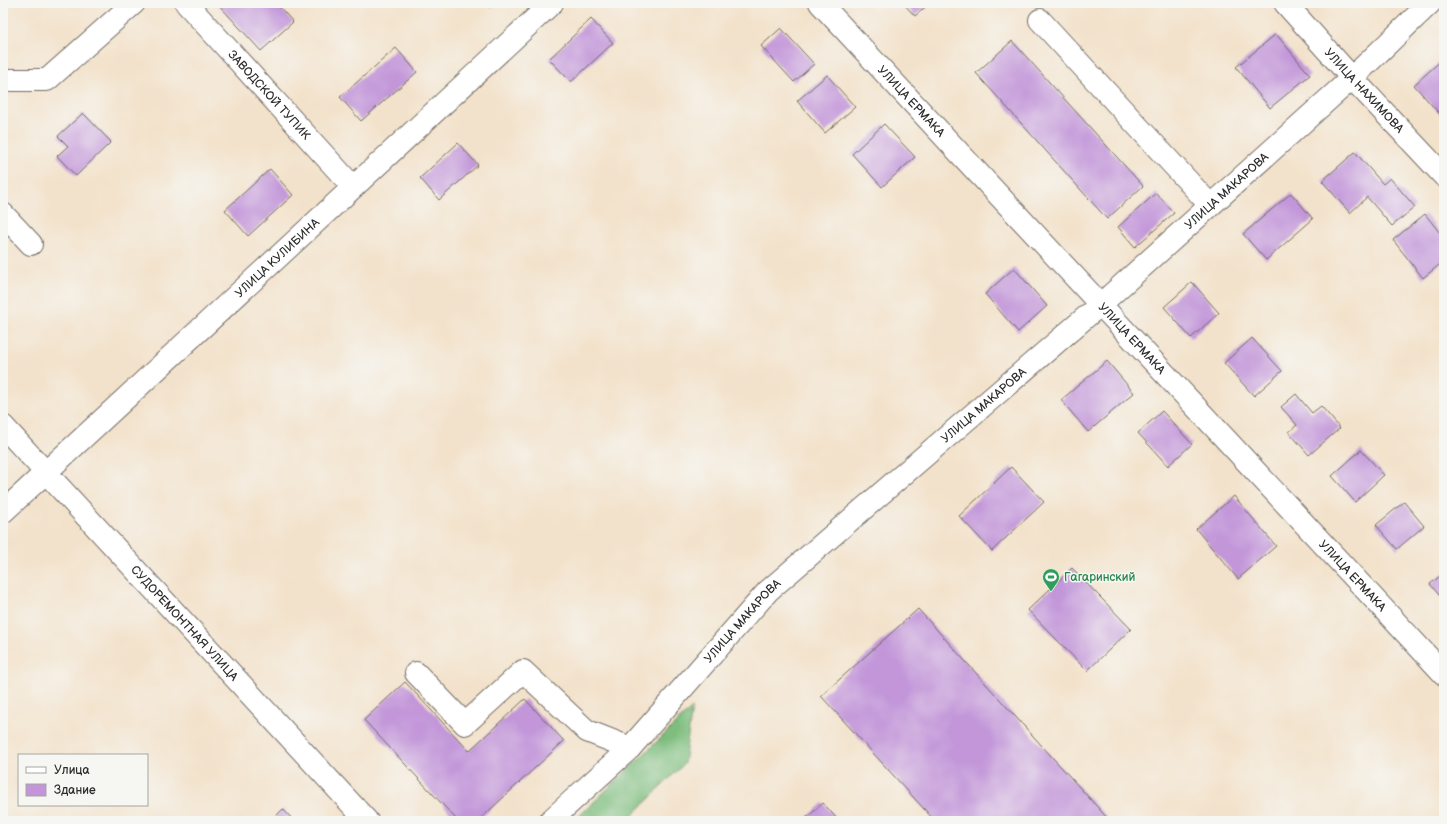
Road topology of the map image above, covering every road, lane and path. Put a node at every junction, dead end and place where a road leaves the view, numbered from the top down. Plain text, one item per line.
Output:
1 (134, 3) edge
2 (186, 3) edge
3 (552, 3) edge
4 (820, 3) edge
5 (1285, 3) edge
6 (1430, 3) edge
7 (1040, 20) dead end
8 (1352, 78) junction
9 (3, 80) edge
10 (1444, 176) edge
11 (353, 187) junction
12 (1210, 206) junction
13 (3, 214) edge
14 (31, 244) dead end
15 (1101, 304) junction
16 (3, 426) edge
17 (46, 472) junction
18 (3, 512) edge
19 (416, 673) dead end
20 (1444, 674) edge
21 (630, 748) junction
22 (367, 821) edge
23 (550, 821) edge

1 - 9 street
2 - 11 street, ЗАВОДСКОЙ ТУПИК
3 - 11 street, УЛИЦА КУЛИБИНА
4 - 15 street, УЛИЦА ЕРМАКА
5 - 8 street, УЛИЦА НАХИМОВА
6 - 8 street, УЛИЦА МАКАРОВА
7 - 12 street
8 - 10 street, УЛИЦА НАХИМОВА
8 - 12 street, УЛИЦА МАКАРОВА
11 - 17 street, УЛИЦА КУЛИБИНА
12 - 15 street, УЛИЦА МАКАРОВА
13 - 14 street
15 - 20 street, УЛИЦА ЕРМАКА
15 - 21 street, УЛИЦА МАКАРОВА
16 - 17 street, СУДОРЕМОНТНАЯ УЛИЦА
17 - 18 street, УЛИЦА КУЛИБИНА
17 - 22 street, СУДОРЕМОНТНАЯ УЛИЦА
19 - 21 street
21 - 23 street, УЛИЦА МАКАРОВА

